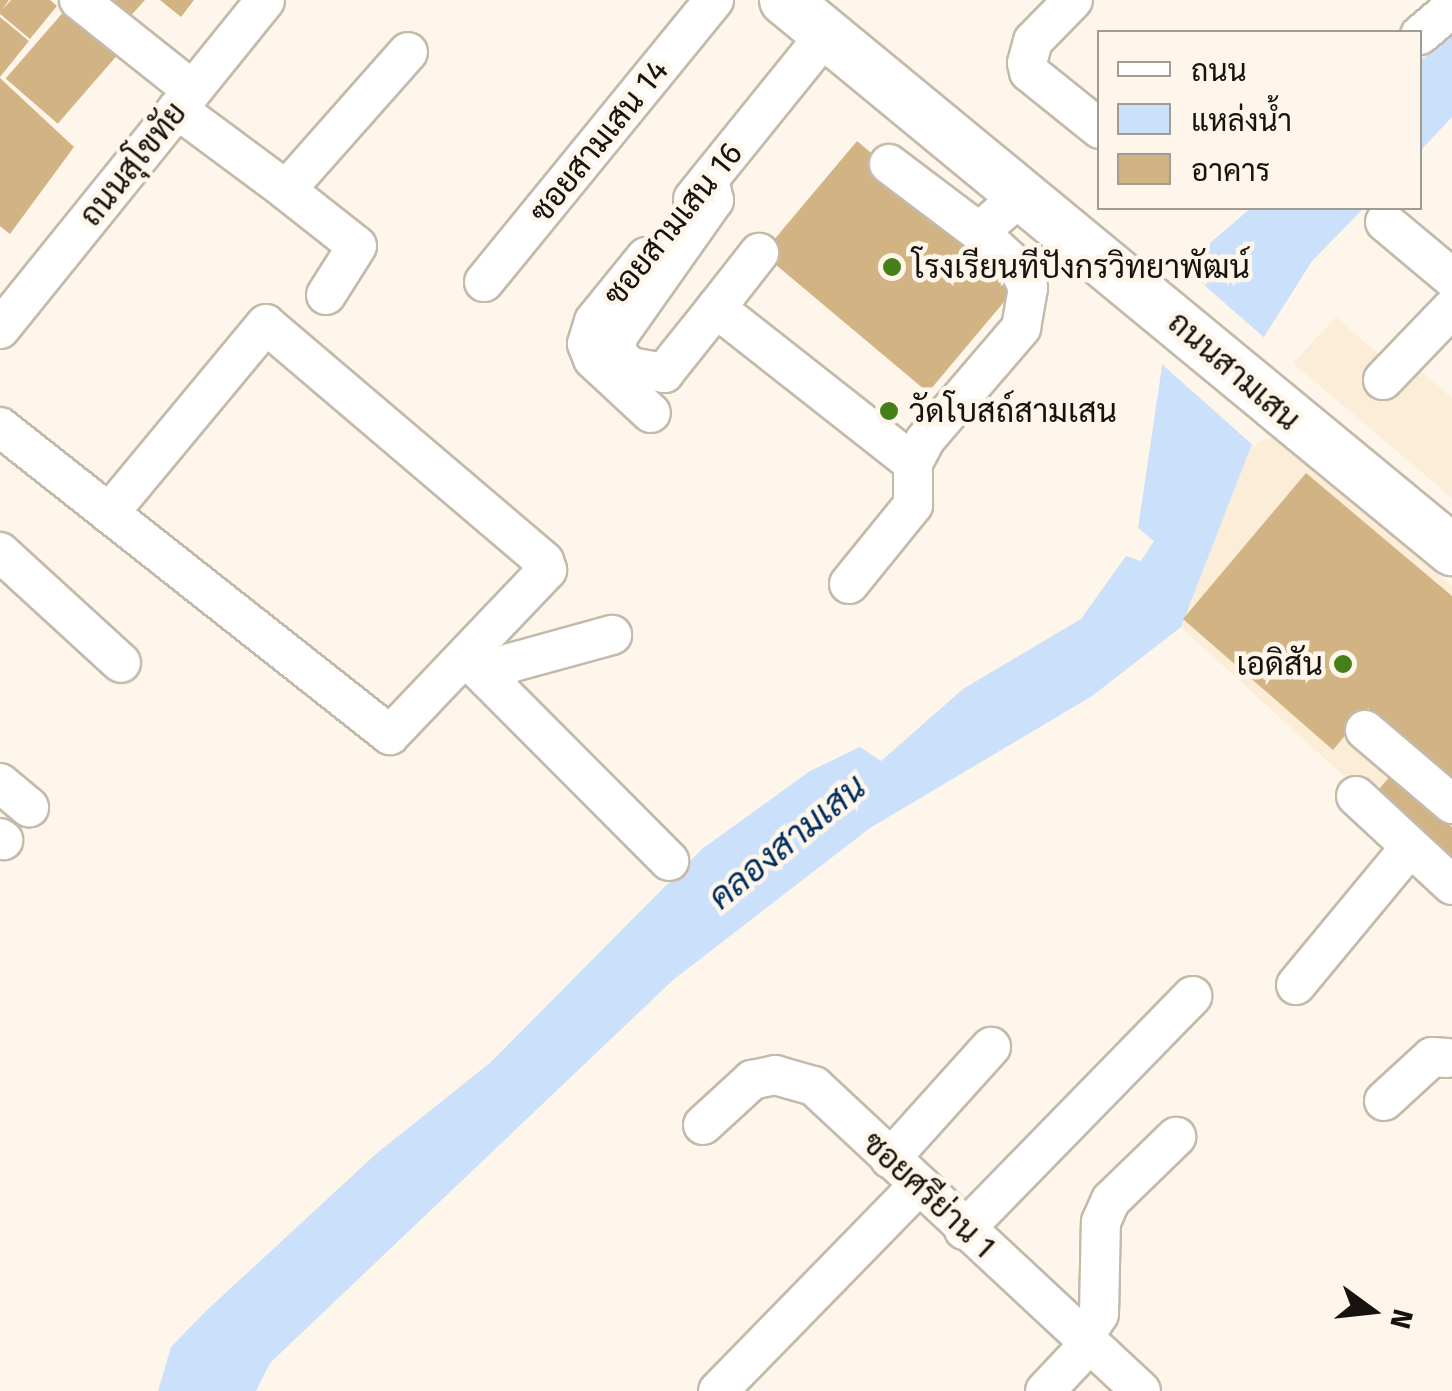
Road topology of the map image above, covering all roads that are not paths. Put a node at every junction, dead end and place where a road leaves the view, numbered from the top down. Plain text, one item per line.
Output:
1 (80, 0) edge
2 (266, 0) edge
3 (714, 0) edge
4 (1074, 0) edge
5 (1452, 8) edge
6 (813, 14) edge
7 (1422, 32) edge
8 (408, 52) dead end
9 (185, 100) junction
10 (1097, 127) edge
11 (889, 164) dead end
12 (709, 179) junction
13 (286, 190) junction
14 (1024, 193) junction
15 (1386, 222) dead end
16 (979, 232) junction
17 (759, 253) dead end
18 (1452, 278) edge
19 (484, 282) dead end
20 (326, 295) dead end
21 (716, 308) junction
22 (1452, 308) edge
23 (0, 329) edge
24 (1383, 380) dead end
25 (651, 413) dead end
26 (0, 427) edge
27 (912, 464) junction
28 (109, 513) junction
29 (1452, 550) edge
30 (0, 552) edge
31 (849, 584) dead end
32 (612, 634) dead end
33 (120, 663) dead end
34 (477, 668) junction
35 (1365, 730) dead end
36 (1356, 796) dead end
37 (1452, 804) edge
38 (1410, 848) junction
39 (669, 861) dead end
40 (1452, 886) edge
41 (1296, 985) dead end
42 (1192, 996) dead end
43 (991, 1047) dead end
44 (1450, 1055) edge
45 (1384, 1101) dead end
46 (703, 1125) dead end
47 (1176, 1137) dead end
48 (890, 1159) junction
49 (918, 1186) junction
50 (964, 1230) junction
51 (1087, 1340) junction
52 (718, 1391) edge
53 (1044, 1391) edge
54 (1142, 1391) edge

1 - 9 street
2 - 9 street, ถนนสุโขทัย
3 - 19 street, ซอยสามเสน 14
4 - 10 street
5 - 7 street
6 - 12 street, ซอยสามเสน 16
6 - 14 main road, ถนนสามเสน
8 - 13 street
9 - 13 street
9 - 23 street, ถนนสุโขทัย
11 - 16 street
12 - 21 street
12 - 25 street, ซอยสามเสน 16
13 - 20 street
14 - 16 street
14 - 29 main road, ถนนสามเสน
15 - 18 street
16 - 27 street
17 - 21 street
21 - 27 street
22 - 24 street
26 - 28 street
27 - 31 street
28 - 34 street
28 - 34 street
30 - 33 street
32 - 34 street
34 - 39 street
35 - 37 street
36 - 38 street
38 - 40 street
38 - 41 street
42 - 50 street
43 - 48 street
44 - 45 street
46 - 48 street, ซอยศรีย่าน 1
47 - 51 street
48 - 49 street, ซอยศรีย่าน 1
49 - 50 street, ซอยศรีย่าน 1
49 - 52 street
50 - 51 street, ซอยศรีย่าน 1
51 - 53 street
51 - 54 street, ซอยศรีย่าน 1

